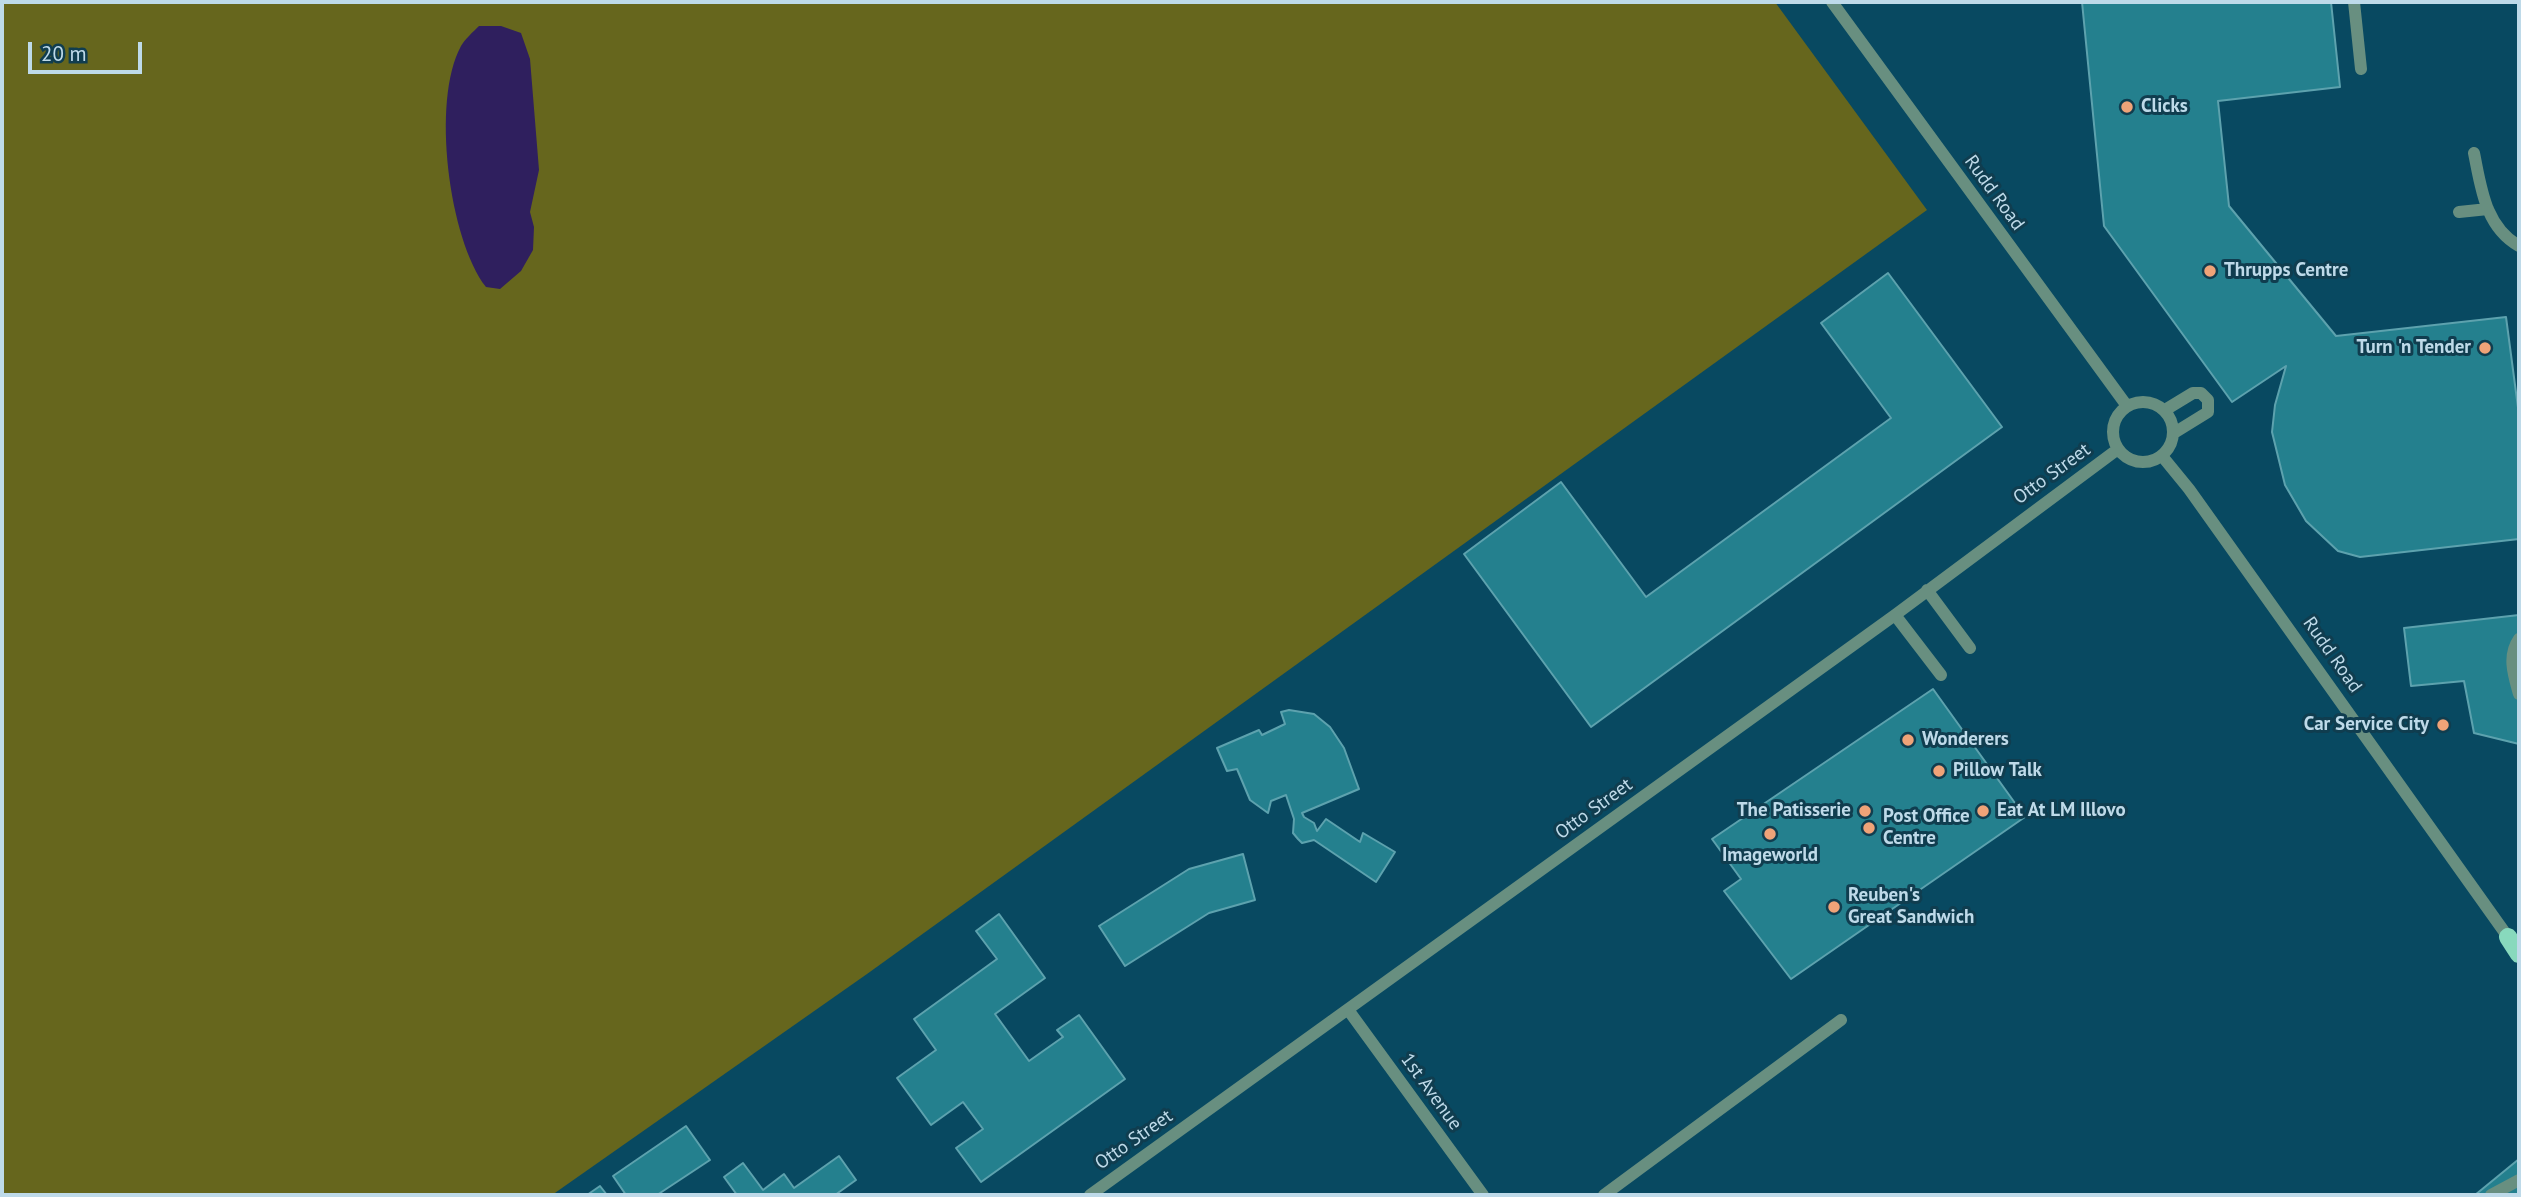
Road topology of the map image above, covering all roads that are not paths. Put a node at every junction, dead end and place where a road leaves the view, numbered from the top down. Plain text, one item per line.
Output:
1 (1832, 2) edge
2 (2354, 2) edge
3 (2361, 69) dead end
4 (2474, 153) dead end
5 (2488, 209) junction
6 (2459, 212) dead end
7 (2519, 246) edge
8 (2127, 406) junction
9 (2165, 410) junction
10 (2174, 433) junction
11 (2118, 449) junction
12 (2162, 456) junction
13 (1927, 590) junction
14 (1895, 615) junction
15 (2519, 639) edge
16 (1970, 648) dead end
17 (1941, 675) dead end
18 (2519, 694) edge
19 (2513, 940) edge
20 (2519, 954) edge
21 (1349, 1011) junction
22 (1841, 1020) dead end
23 (2519, 1180) edge
24 (1090, 1195) edge
25 (1483, 1195) edge
26 (1604, 1195) edge
27 (2491, 1195) edge

1 - 8 street, Rudd Road
2 - 3 street
4 - 5 street
5 - 6 street
5 - 7 street
8 - 9 street
8 - 11 street
9 - 10 street
9 - 10 street
10 - 12 street
11 - 12 street
11 - 13 street, Otto Street
12 - 19 street, Rudd Road
13 - 14 street, Otto Street
13 - 16 street
14 - 17 street
14 - 21 street, Otto Street
15 - 18 street
19 - 20 main road
21 - 24 street, Otto Street
21 - 25 street, 1st Avenue
22 - 26 street
23 - 27 street

